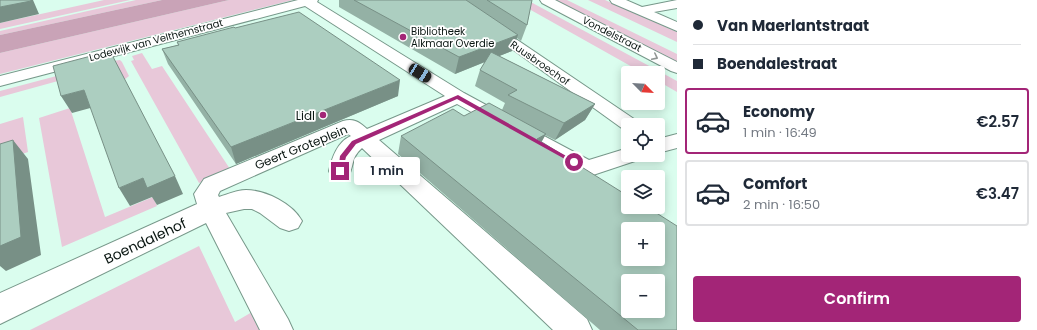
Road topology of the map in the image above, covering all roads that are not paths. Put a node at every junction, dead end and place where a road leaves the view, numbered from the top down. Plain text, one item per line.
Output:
1 (450, 0) edge
2 (546, 0) edge
3 (572, 0) edge
4 (616, 0) edge
5 (309, 1) edge
6 (677, 4) edge
7 (640, 11) junction
8 (621, 24) dead end
9 (677, 27) edge
10 (677, 68) edge
11 (0, 81) edge
12 (458, 97) junction
13 (621, 119) edge
14 (364, 138) junction
15 (621, 158) edge
16 (340, 171) dead end
17 (211, 210) junction
18 (289, 221) dead end
19 (0, 309) edge
20 (277, 330) edge
21 (576, 330) edge

1 - 13 street, Ruusbroechof
2 -> 10 street, Vondelstraat
3 - 8 street, Vondelstraat
4 - 7 street
5 - 11 street, Lodewijk van Velthemstraat
5 - 12 street
6 - 7 street
7 - 9 street
12 - 14 street
12 - 15 street
14 - 16 street
14 - 17 street, Geert Groteplein
14 - 21 street, Geert Groteplein
17 - 18 street, Boendalehof
17 - 19 street, Boendalehof
17 - 20 street, Geert Groteplein

